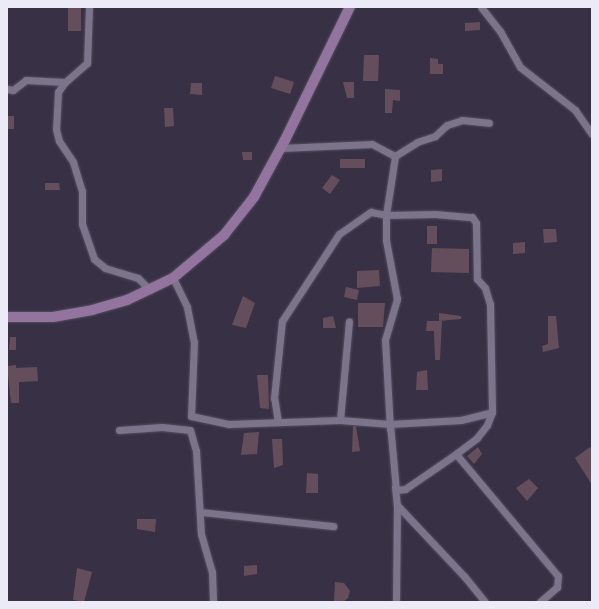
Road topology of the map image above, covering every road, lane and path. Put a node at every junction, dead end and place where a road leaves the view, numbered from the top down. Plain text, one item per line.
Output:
1 (89, 7) edge
2 (350, 7) edge
3 (481, 7) edge
4 (65, 82) junction
5 (7, 89) edge
6 (488, 123) dead end
7 (592, 134) edge
8 (281, 148) junction
9 (396, 156) junction
10 (386, 216) junction
11 (172, 278) junction
12 (150, 290) junction
13 (7, 317) edge
14 (349, 321) dead end
15 (492, 412) junction
16 (191, 416) junction
17 (340, 420) junction
18 (278, 422) junction
19 (390, 424) junction
20 (119, 430) dead end
21 (190, 430) junction
22 (456, 454) junction
23 (397, 505) junction
24 (201, 512) junction
25 (333, 526) dead end
26 (213, 599) edge
27 (219, 602) edge
28 (396, 602) edge
29 (485, 602) edge
30 (540, 602) edge

1 - 4 street
2 - 8 main road
3 - 7 street
4 - 5 street
4 - 12 street
6 - 9 street
8 - 9 street
8 - 11 main road
9 - 10 street
10 - 15 street
10 - 18 street
10 - 19 street
11 - 12 main road
11 - 16 street
12 - 13 main road
14 - 17 street
15 - 19 street
15 - 22 street
16 - 18 street
16 - 21 street
17 - 18 street
17 - 19 street
19 - 22 street
19 - 23 street
20 - 21 street
21 - 24 street
22 - 30 street
23 - 28 street
23 - 29 street
24 - 25 street
24 - 26 street
26 - 27 street

